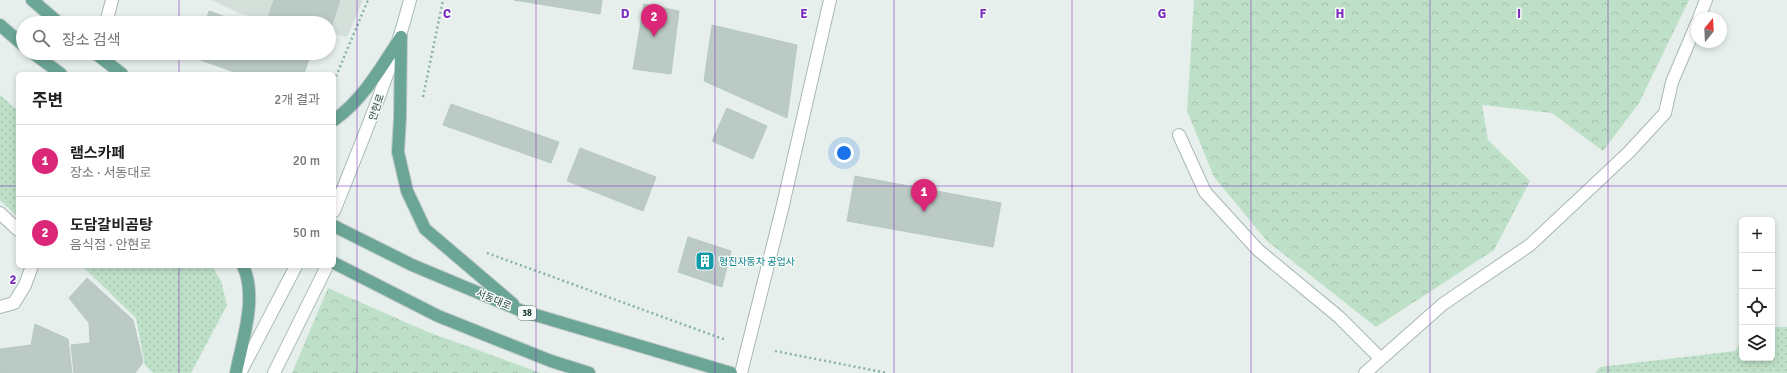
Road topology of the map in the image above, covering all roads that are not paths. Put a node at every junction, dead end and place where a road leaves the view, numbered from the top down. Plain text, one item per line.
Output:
1 (32, 0) edge
2 (112, 0) edge
3 (410, 0) edge
4 (830, 0) edge
5 (1706, 0) edge
6 (1701, 12) edge
7 (51, 16) edge
8 (108, 16) edge
9 (0, 25) edge
10 (401, 37) junction
11 (1691, 37) edge
12 (16, 39) edge
13 (42, 60) edge
14 (105, 60) edge
15 (58, 72) edge
16 (120, 72) edge
17 (336, 119) edge
18 (1179, 135) dead end
19 (336, 206) edge
20 (0, 213) edge
21 (336, 227) edge
22 (16, 228) edge
23 (336, 264) edge
24 (31, 268) edge
25 (244, 268) edge
26 (295, 268) edge
27 (326, 268) edge
28 (0, 307) edge
29 (522, 311) junction
30 (1380, 358) junction
31 (236, 373) edge
32 (240, 373) edge
33 (274, 373) edge
34 (589, 373) edge
35 (731, 373) edge
36 (741, 373) edge
37 (1365, 373) edge

1 - 7 main road
2 - 8 main road
3 - 10 main road, 안현로
4 - 36 main road
5 - 6 main road
9 - 12 main road
10 - 17 main road
10 - 19 main road, 안현로
10 - 29 main road
11 - 30 main road
13 - 15 main road
14 - 16 main road
18 - 30 main road
20 - 22 main road
21 - 29 main road, 서동대로 / 38
23 - 34 main road
24 - 28 main road
25 - 31 main road
26 - 32 main road
27 - 33 main road
29 - 35 main road, 서동대로 / 38
30 - 37 main road

